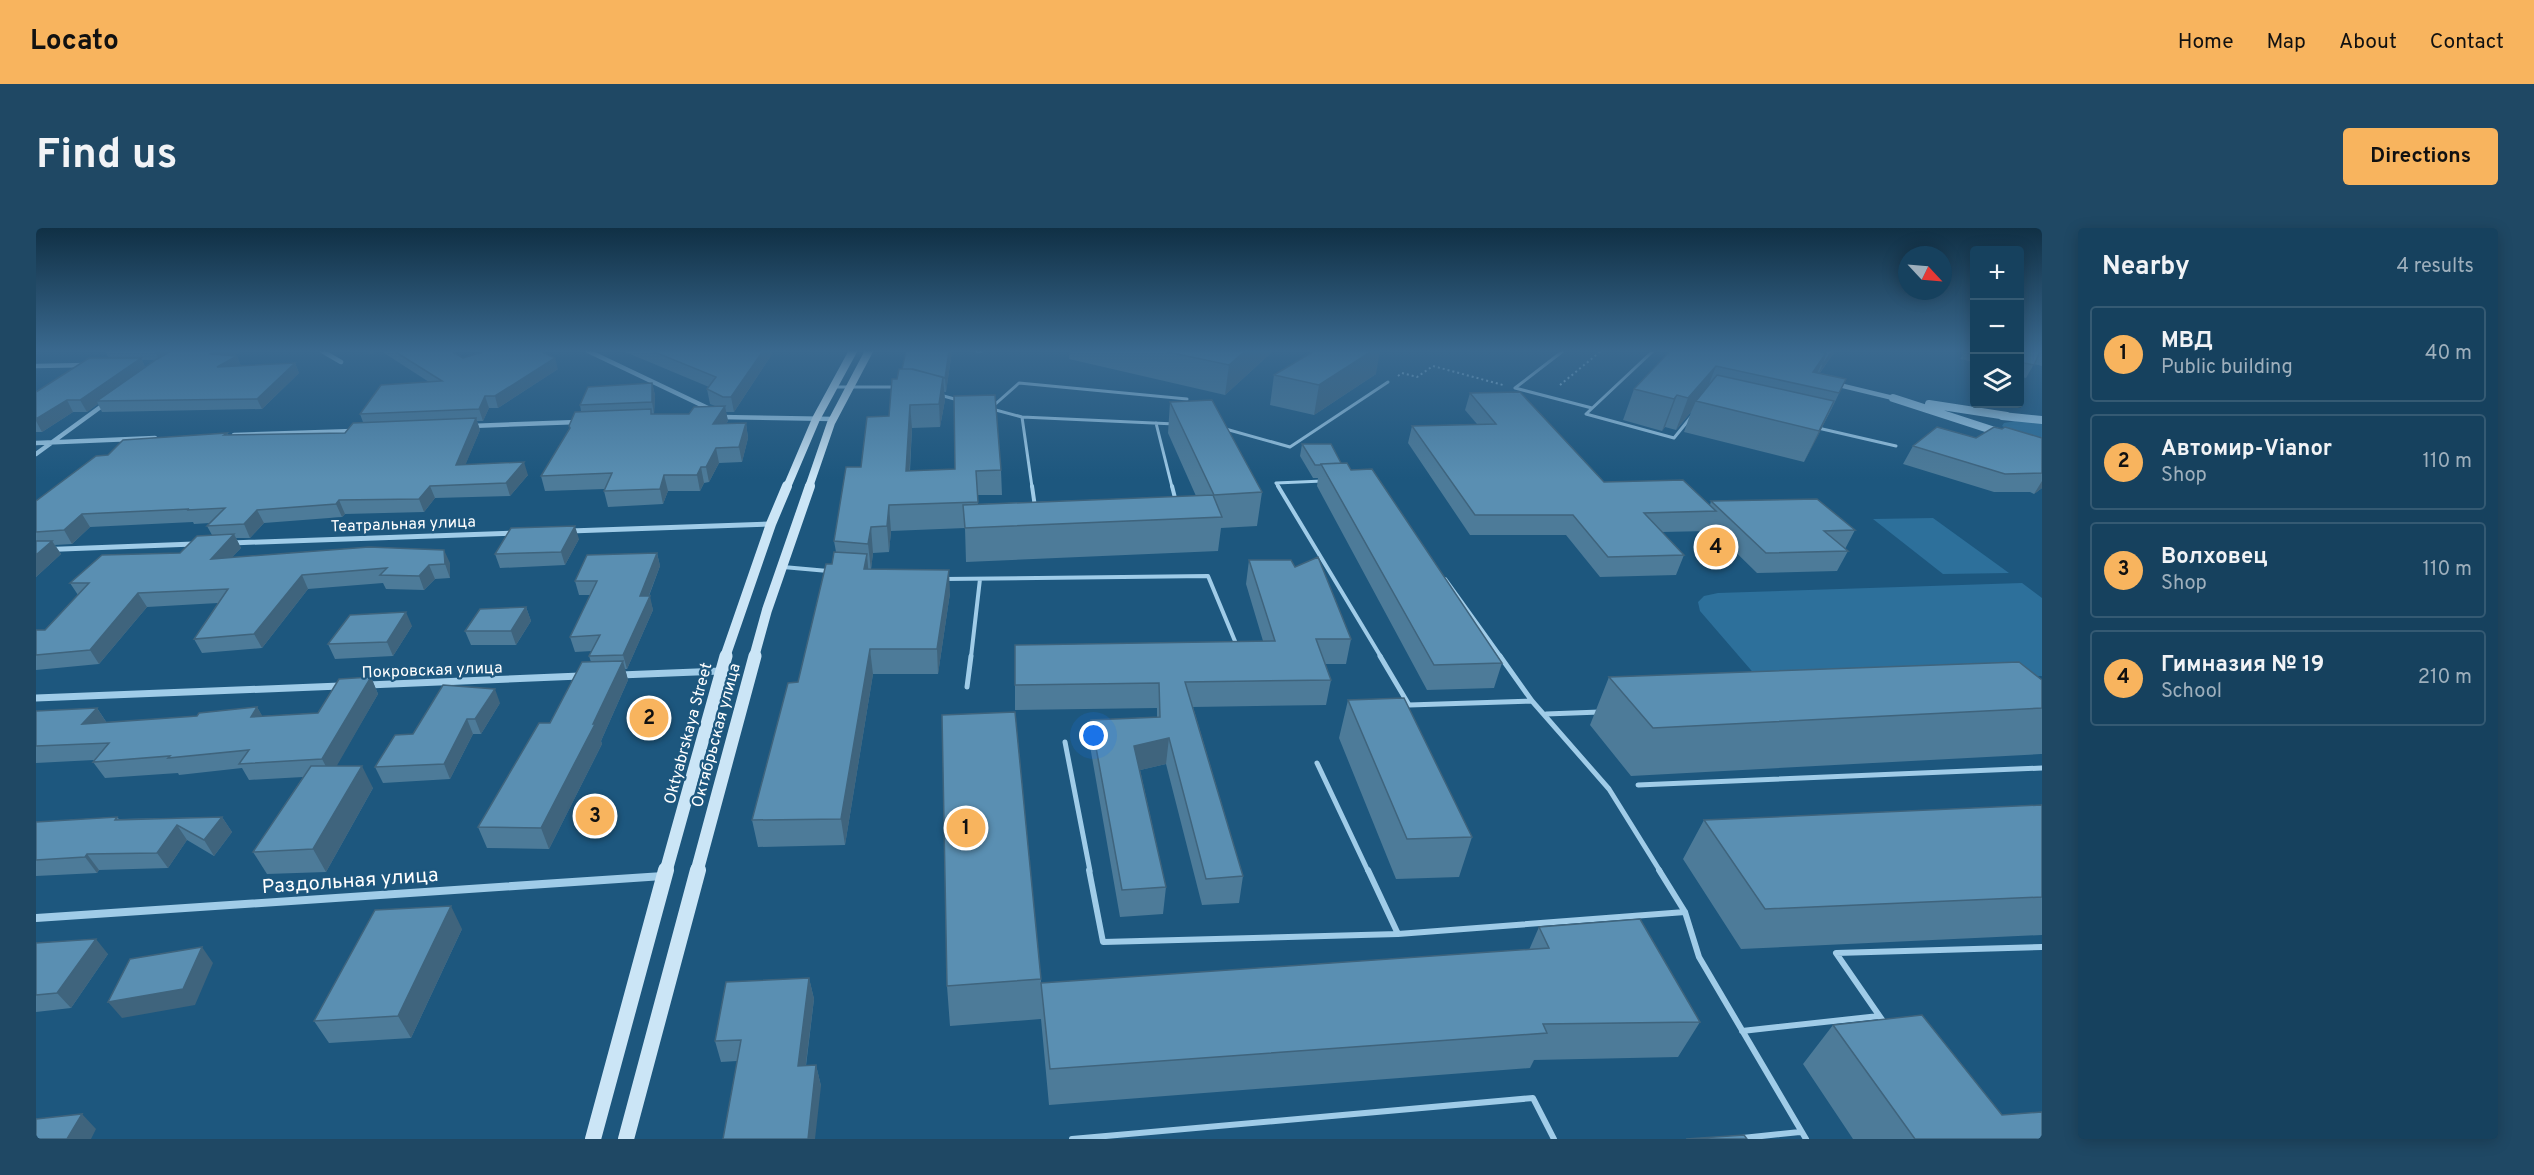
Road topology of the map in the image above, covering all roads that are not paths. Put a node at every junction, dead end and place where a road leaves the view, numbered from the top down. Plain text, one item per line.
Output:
1 (678, 394) edge
2 (830, 394) edge
3 (846, 394) edge
4 (937, 394) edge
5 (1007, 394) edge
6 (1129, 394) edge
7 (1371, 394) edge
8 (1537, 394) edge
9 (1608, 394) edge
10 (1874, 394) edge
11 (116, 396) edge
12 (1893, 398) junction
13 (1187, 399) edge
14 (968, 402) edge
15 (1592, 408) junction
16 (1697, 410) edge
17 (2042, 413) edge
18 (726, 416) junction
19 (2007, 416) junction
20 (714, 417) edge
21 (1022, 417) junction
22 (816, 418) junction
23 (834, 419) junction
24 (2030, 419) junction
25 (2042, 420) edge
26 (584, 422) edge
27 (1156, 423) junction
28 (1179, 424) edge
29 (465, 426) edge
30 (1214, 426) edge
31 (1817, 427) edge
32 (359, 430) edge
33 (229, 435) edge
34 (158, 438) edge
35 (51, 442) junction
36 (36, 443) edge
37 (1896, 446) dead end
38 (36, 454) edge
39 (1331, 481) edge
40 (1176, 502) edge
41 (1036, 516) edge
42 (771, 524) junction
43 (557, 531) edge
44 (522, 533) edge
45 (226, 543) edge
46 (202, 544) edge
47 (36, 550) edge
48 (783, 567) junction
49 (829, 571) edge
50 (1443, 576) edge
51 (935, 579) edge
52 (980, 579) junction
53 (1240, 653) edge
54 (721, 670) junction
55 (615, 675) edge
56 (591, 676) edge
57 (355, 685) edge
58 (343, 686) edge
59 (967, 687) dead end
60 (36, 698) edge
61 (1532, 701) junction
62 (1605, 711) dead end
63 (1546, 714) junction
64 (1065, 742) dead end
65 (1317, 763) dead end
66 (2042, 768) edge
67 (1638, 785) dead end
68 (667, 876) junction
69 (1685, 912) junction
70 (36, 918) edge
71 (1398, 934) junction
72 (2042, 947) edge
73 (1879, 1016) junction
74 (1742, 1032) junction
75 (1893, 1035) edge
76 (1800, 1132) junction
77 (593, 1139) edge
78 (626, 1139) edge
79 (1072, 1139) edge
80 (1554, 1139) edge
81 (1732, 1139) edge
82 (1806, 1139) edge

1 - 18 street
2 - 22 main road, Oktyabrskaya Street
3 - 23 main road, Октябрьская улица
4 - 14 lane
5 - 21 lane
6 - 13 lane
7 - 30 lane
8 - 15 lane
9 - 15 lane
10 - 12 street
11 - 35 street
12 - 19 street
12 - 19 street
15 - 16 lane
17 - 24 street
18 - 20 street
18 - 22 street
19 - 24 street
21 - 27 lane
21 - 41 lane
22 - 23 street
22 - 42 main road, Oktyabrskaya Street
23 - 48 main road, Октябрьская улица
24 - 25 street
26 - 29 street
27 - 28 lane
27 - 40 lane
31 - 37 lane
32 - 33 street
34 - 35 street
35 - 36 street
35 - 38 street
39 - 61 lane
42 - 43 street
42 - 54 main road, Oktyabrskaya Street
44 - 45 street, Театральная улица
46 - 47 street
48 - 49 lane
48 - 78 main road, Октябрьская улица
50 - 61 lane
51 - 52 lane
52 - 53 lane
52 - 59 lane
54 - 55 street
54 - 68 main road, Oktyabrskaya Street
56 - 57 street, Покровская улица
58 - 60 street, Покровская улица
61 - 63 lane
62 - 63 lane
63 - 69 lane
64 - 71 lane
65 - 71 lane
66 - 67 lane
68 - 70 street, Раздольная улица
68 - 77 main road, Oktyabrskaya Street
69 - 71 lane
69 - 74 lane
72 - 73 lane
73 - 74 lane
73 - 75 lane
74 - 76 lane
76 - 81 lane
76 - 82 lane
79 - 80 lane

